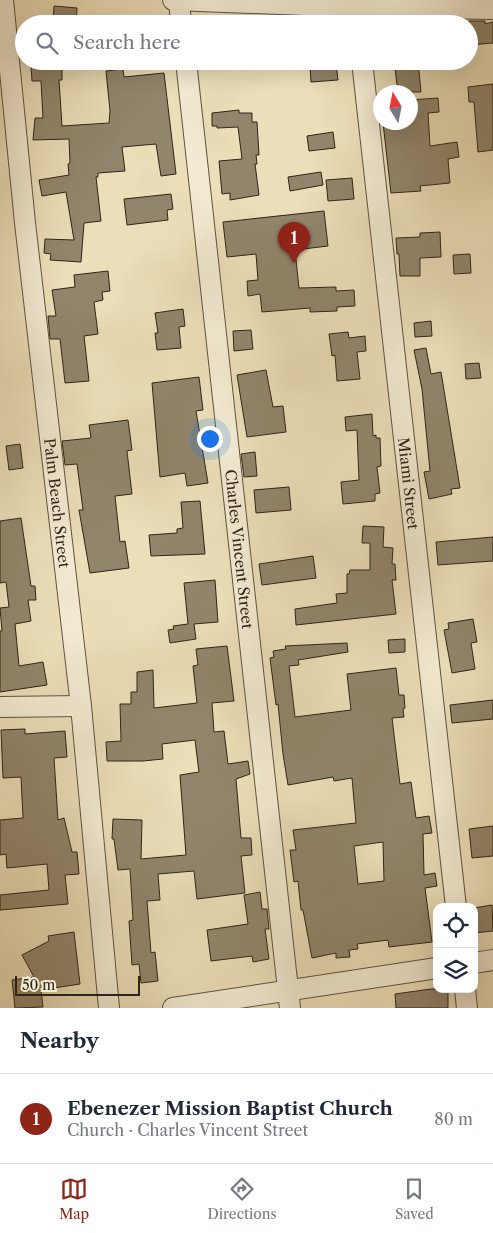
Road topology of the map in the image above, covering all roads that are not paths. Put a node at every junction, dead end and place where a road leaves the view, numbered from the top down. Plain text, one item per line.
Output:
1 (3, 0) edge
2 (173, 0) edge
3 (179, 0) edge
4 (493, 9) edge
5 (356, 10) edge
6 (180, 15) edge
7 (187, 70) edge
8 (363, 70) edge
9 (81, 706) junction
10 (0, 707) edge
11 (456, 903) edge
12 (493, 960) edge
13 (478, 962) edge
14 (433, 969) edge
15 (465, 993) edge
16 (289, 999) edge
17 (109, 1008) edge
18 (173, 1008) edge
19 (466, 1008) edge

1 - 9 street, Palm Beach Street
2 - 3 street
3 - 5 street
3 - 6 street
4 - 5 street
7 - 16 street, Charles Vincent Street
8 - 11 street, Miami Street
9 - 10 street
9 - 17 street, Palm Beach Street
12 - 13 street
14 - 16 street
15 - 19 street
16 - 18 street

